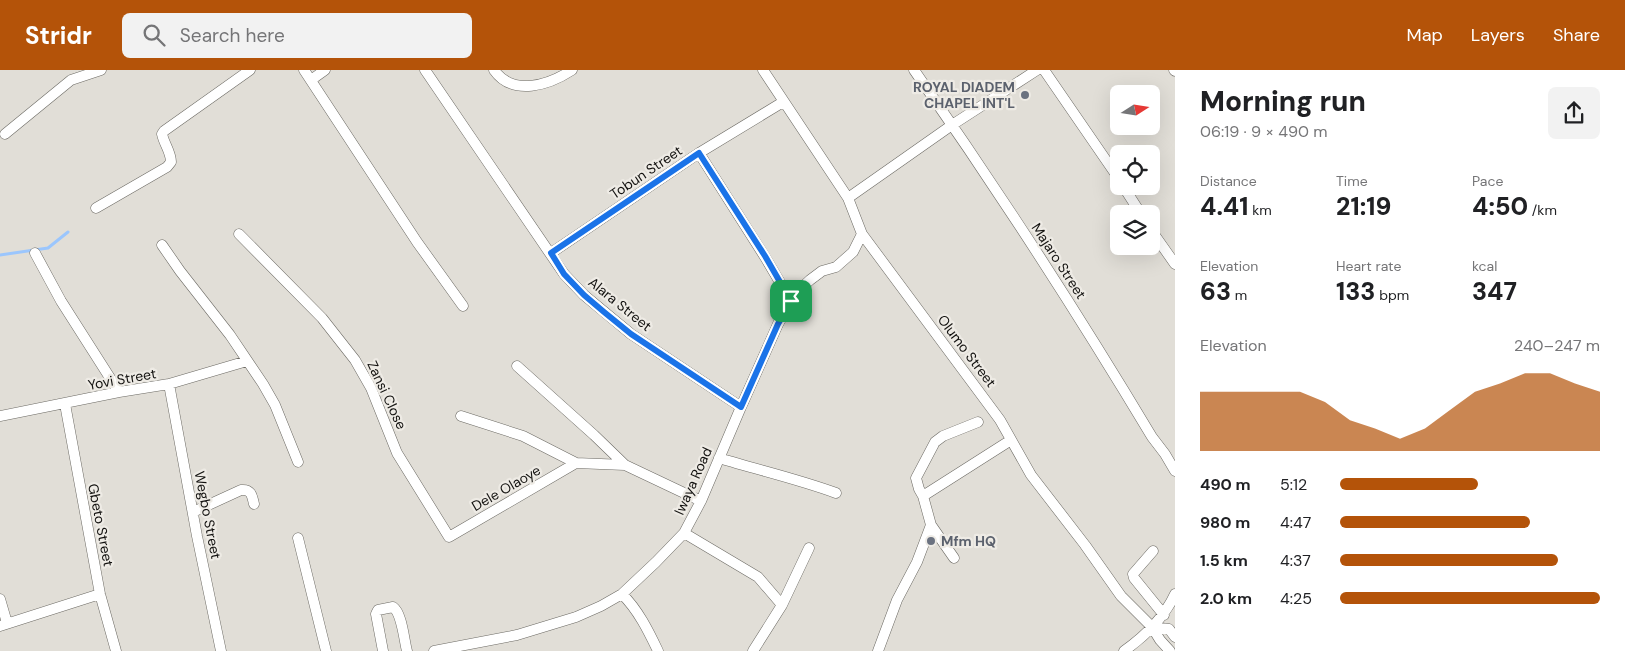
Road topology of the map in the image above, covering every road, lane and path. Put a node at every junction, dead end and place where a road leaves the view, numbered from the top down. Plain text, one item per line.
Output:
1 (101, 70) edge
2 (250, 70) edge
3 (304, 70) edge
4 (325, 70) edge
5 (425, 70) edge
6 (494, 70) edge
7 (572, 70) edge
8 (763, 70) edge
9 (914, 70) edge
10 (1036, 70) edge
11 (1044, 70) edge
12 (311, 80) junction
13 (783, 102) junction
14 (952, 125) junction
15 (4, 134) dead end
16 (699, 153) junction
17 (1110, 166) edge
18 (848, 198) junction
19 (96, 208) dead end
20 (239, 234) dead end
21 (862, 234) junction
22 (1160, 243) edge
23 (162, 245) dead end
24 (551, 253) junction
25 (35, 254) dead end
26 (1175, 264) edge
27 (791, 301) junction
28 (463, 306) dead end
29 (247, 361) junction
30 (517, 366) dead end
31 (169, 384) junction
32 (119, 392) junction
33 (65, 404) junction
34 (741, 407) junction
35 (0, 416) edge
36 (461, 416) dead end
37 (978, 422) dead end
38 (1011, 440) junction
39 (719, 458) junction
40 (298, 462) dead end
41 (576, 463) junction
42 (625, 465) junction
43 (1175, 471) edge
44 (836, 493) dead end
45 (923, 496) junction
46 (701, 501) junction
47 (254, 504) dead end
48 (193, 512) junction
49 (931, 525) junction
50 (684, 532) junction
51 (449, 537) joint
52 (298, 538) dead end
53 (809, 548) dead end
54 (1153, 551) dead end
55 (954, 558) dead end
56 (100, 594) junction
57 (622, 594) junction
58 (1175, 594) edge
59 (0, 599) edge
60 (782, 605) junction
61 (1164, 615) junction
62 (3, 625) edge
63 (1152, 627) junction
64 (1172, 633) edge
65 (116, 651) edge
66 (221, 651) edge
67 (326, 651) edge
68 (382, 651) edge
69 (407, 651) edge
70 (434, 651) edge
71 (658, 651) edge
72 (753, 651) edge
73 (878, 651) edge
74 (1124, 651) edge
75 (1170, 651) edge

1 - 15 street
2 - 19 street
3 - 12 street
4 - 12 street
5 - 24 street, Alara Street
6 - 7 street
8 - 13 street, Olumo Street
9 - 14 street, Majaro Street
10 - 14 street
11 - 17 street
12 - 28 street
13 - 16 street, Tobun Street
13 - 18 street, Olumo Street
14 - 18 street
14 - 43 street, Majaro Street
16 - 24 street, Tobun Street
16 - 27 street
18 - 21 street, Olumo Street
20 - 51 street, Zansi Close
21 - 27 street, Iwaya Road
21 - 38 street, Olumo Street
22 - 26 street
23 - 29 street
24 - 34 street, Alara Street
25 - 32 street
27 - 34 street, Iwaya Road
29 - 31 street, Yovi Street
29 - 40 street
30 - 42 street
31 - 32 street, Yovi Street
31 - 48 street, Wegbo Street
32 - 33 street, Yovi Street
33 - 35 street, Yovi Street
33 - 56 street, Gbeto Street
34 - 39 street, Iwaya Road
36 - 41 street
37 - 45 street
38 - 45 street
38 - 63 street, Olumo Street
39 - 44 street
39 - 46 street, Iwaya Road
41 - 42 street
41 - 51 street, Dele Olaoye
42 - 46 street
45 - 49 street
46 - 50 street, Iwaya Road
47 - 48 street
48 - 66 street, Wegbo Street
49 - 55 street
49 - 73 street
50 - 57 street, Iwaya Road
50 - 60 street
52 - 67 street
53 - 60 street
54 - 61 street
56 - 62 street
56 - 65 street, Gbeto Street
57 - 70 street, Iwaya Road
57 - 71 street
58 - 61 street
59 - 62 street
60 - 72 street
61 - 63 street
63 - 64 street
63 - 74 street
63 - 75 street, Olumo Street
68 - 69 street

